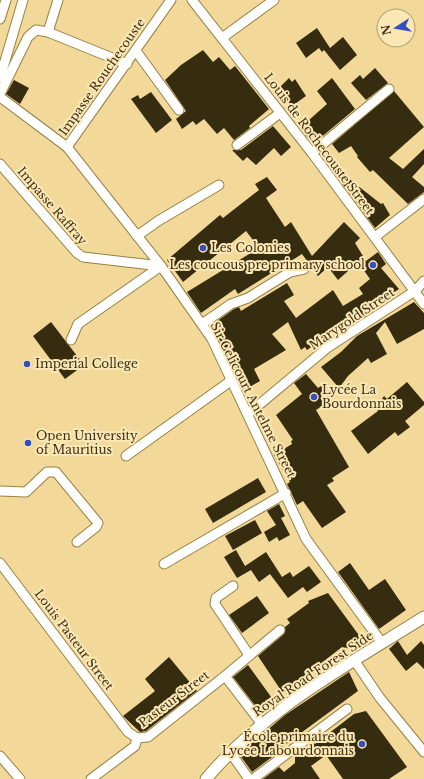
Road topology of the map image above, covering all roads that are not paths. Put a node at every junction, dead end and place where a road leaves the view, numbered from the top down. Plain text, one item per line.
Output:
1 (6, 0) edge
2 (23, 0) edge
3 (58, 0) edge
4 (171, 0) edge
5 (192, 0) edge
6 (274, 0) edge
7 (0, 19) edge
8 (48, 32) junction
9 (222, 38) junction
10 (136, 50) junction
11 (127, 64) junction
12 (0, 78) edge
13 (389, 89) dead end
14 (0, 96) edge
15 (179, 110) dead end
16 (280, 113) junction
17 (237, 145) dead end
18 (67, 147) junction
19 (312, 154) junction
20 (0, 164) edge
21 (219, 185) dead end
22 (424, 199) edge
23 (138, 236) junction
24 (375, 237) junction
25 (161, 266) junction
26 (304, 269) dead end
27 (424, 281) edge
28 (415, 291) junction
29 (424, 304) edge
30 (202, 324) junction
31 (71, 340) dead end
32 (232, 380) junction
33 (248, 414) junction
34 (126, 456) dead end
35 (0, 491) edge
36 (286, 493) junction
37 (76, 542) dead end
38 (0, 563) edge
39 (164, 564) dead end
40 (233, 586) dead end
41 (424, 617) edge
42 (280, 630) dead end
43 (382, 643) junction
44 (249, 655) junction
45 (354, 660) junction
46 (225, 676) junction
47 (347, 709) dead end
48 (261, 723) junction
49 (128, 732) joint
50 (137, 738) junction
51 (230, 752) junction
52 (424, 752) edge
53 (0, 756) edge
54 (20, 779) edge
55 (91, 779) edge
56 (206, 779) edge
57 (249, 779) edge
58 (253, 779) edge

1 - 7 street
2 - 12 street
3 - 8 street
4 - 10 street, Impasse Rouchecouste
5 - 9 street, Louis de Rochecouste Street
6 - 9 street
8 - 11 street
8 - 14 street
9 - 16 street, Louis de Rochecouste Street
10 - 11 street, Impasse Rouchecouste
10 - 15 street
11 - 18 street, Impasse Rouchecouste
13 - 19 street
14 - 18 street, Sir Celicourt Antelme Street
16 - 17 street
16 - 19 street, Louis de Rochecouste Street
18 - 23 street, Sir Celicourt Antelme Street
19 - 24 street, Louis de Rochecouste Street
20 - 25 street, Impasse Raffray
21 - 23 street
22 - 24 street
23 - 25 street, Sir Celicourt Antelme Street
24 - 28 street, Louis de Rochecouste Street
25 - 30 street, Sir Celicourt Antelme Street
25 - 31 street
26 - 30 street
27 - 28 street, Marygold Street
28 - 29 street, Louis de Rochecouste Street
28 - 33 street, Marygold Street
30 - 32 street, Sir Celicourt Antelme Street
32 - 33 street, Sir Celicourt Antelme Street
32 - 34 street
33 - 36 street, Sir Celicourt Antelme Street
35 - 37 street
36 - 39 street
36 - 43 street, Sir Celicourt Antelme Street
38 - 49 street, Louis Pasteur Street
40 - 44 street
41 - 43 main road, Royal Road Forest Side
42 - 44 street
43 - 45 main road, Royal Road Forest Side
44 - 46 street
45 - 48 main road, Royal Road Forest Side
45 - 52 street
46 - 48 street, Pasteur Street
46 - 50 street, Pasteur Street
47 - 58 street
48 - 51 main road, Royal Road Forest Side
49 - 50 street, Pasteur Street
50 - 55 street
51 - 56 main road, Royal Road Forest Side
51 - 57 street
53 - 54 street

